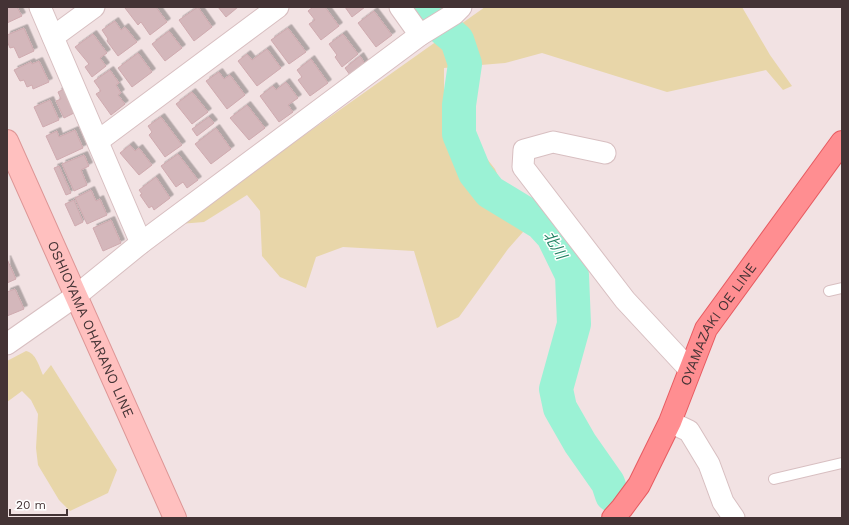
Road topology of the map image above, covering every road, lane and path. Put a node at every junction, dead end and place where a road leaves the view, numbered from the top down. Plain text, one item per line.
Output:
1 (40, 7) edge
2 (94, 7) edge
3 (278, 7) edge
4 (400, 7) edge
5 (458, 10) edge
6 (420, 35) junction
7 (53, 37) junction
8 (7, 141) edge
9 (98, 141) junction
10 (842, 142) edge
11 (605, 153) dead end
12 (141, 243) junction
13 (842, 288) edge
14 (829, 291) dead end
15 (77, 295) junction
16 (7, 344) edge
17 (690, 370) junction
18 (670, 422) junction
19 (842, 463) edge
20 (774, 479) dead end
21 (175, 518) edge
22 (613, 518) edge
23 (734, 518) edge

1 - 7 street
2 - 7 street
3 - 9 street
4 - 6 street
5 - 6 street
6 - 12 street
7 - 9 street
8 - 15 main road, OSHIOYAMA OHARANO LINE
9 - 12 street
10 - 17 main road, OYAMAZAKI OE LINE
11 - 17 street
12 - 15 street
13 - 14 lane
15 - 16 street
15 - 21 main road, OSHIOYAMA OHARANO LINE
17 - 18 main road, OYAMAZAKI OE LINE
18 - 22 main road, OYAMAZAKI OE LINE
18 - 23 street
19 - 20 lane

